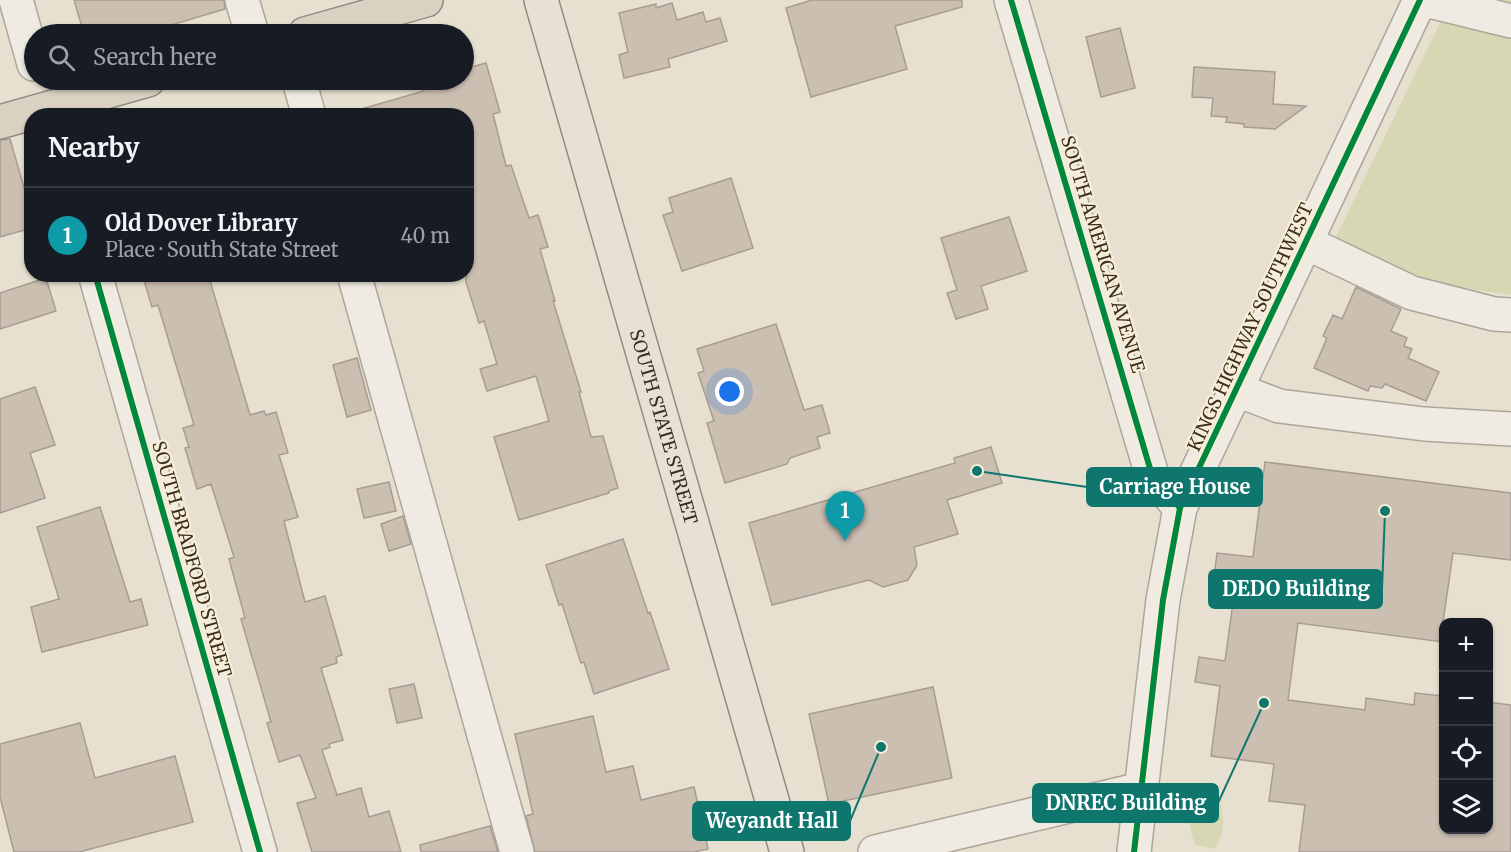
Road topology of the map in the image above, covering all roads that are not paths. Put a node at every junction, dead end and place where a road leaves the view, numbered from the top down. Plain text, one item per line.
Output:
1 (16, 0) edge
2 (242, 0) edge
3 (426, 0) edge
4 (541, 0) edge
5 (1011, 0) edge
6 (1420, 0) edge
7 (1425, 0) edge
8 (1511, 21) edge
9 (249, 24) edge
10 (341, 24) edge
11 (24, 28) edge
12 (99, 90) edge
13 (302, 90) edge
14 (45, 101) edge
15 (30, 108) edge
16 (307, 108) edge
17 (24, 111) edge
18 (0, 122) edge
19 (1307, 243) junction
20 (97, 282) edge
21 (356, 282) edge
22 (1511, 315) edge
23 (1237, 390) junction
24 (1511, 429) edge
25 (1180, 508) junction
26 (1142, 789) junction
27 (260, 852) edge
28 (518, 852) edge
29 (787, 852) edge
30 (875, 852) edge
31 (1134, 852) edge

1 - 11 street
2 - 9 street
3 - 10 highway
4 - 29 main road, SOUTH STATE STREET
5 - 25 street, SOUTH AMERICAN AVENUE
6 - 19 street, KINGS HIGHWAY SOUTHWEST
7 - 8 street
12 - 14 highway
13 - 16 street
14 - 15 highway
17 - 18 highway
19 - 22 street
19 - 23 street, KINGS HIGHWAY SOUTHWEST
20 - 27 street, SOUTH BRADFORD STREET
21 - 28 street
23 - 24 street
23 - 25 street, KINGS HIGHWAY SOUTHWEST
25 - 26 street, KINGS HIGHWAY SOUTHWEST
26 - 30 street
26 - 31 street, KINGS HIGHWAY SOUTHWEST

